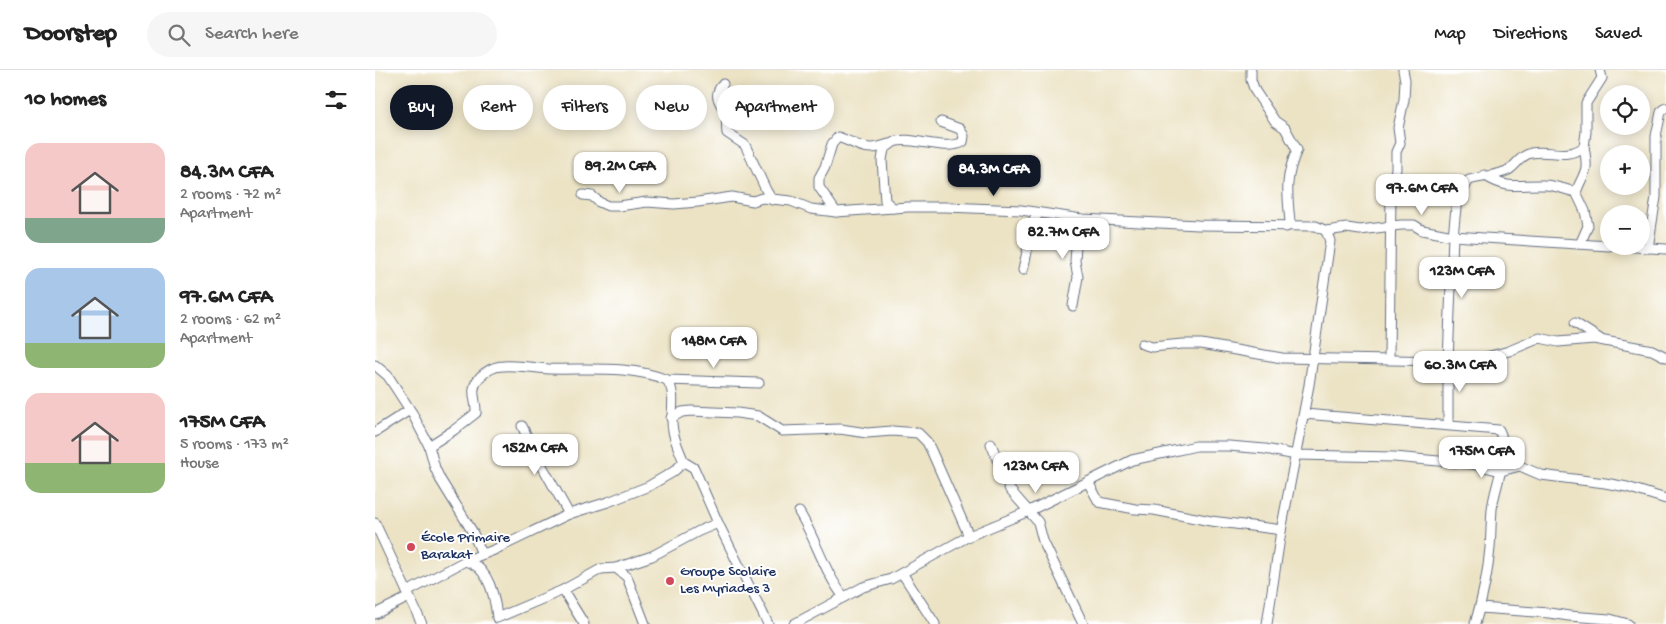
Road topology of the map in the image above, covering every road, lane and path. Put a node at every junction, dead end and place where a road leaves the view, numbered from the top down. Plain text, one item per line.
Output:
1 (1251, 70) edge
2 (1403, 70) edge
3 (1600, 70) edge
4 (723, 84) dead end
5 (1666, 108) edge
6 (941, 122) dead end
7 (896, 141) junction
8 (1584, 146) junction
9 (1484, 176) junction
10 (1576, 192) junction
11 (583, 195) dead end
12 (773, 200) junction
13 (893, 208) junction
14 (835, 212) junction
15 (1039, 213) junction
16 (1082, 219) junction
17 (1285, 227) junction
18 (1391, 227) junction
19 (1325, 231) junction
20 (1650, 235) edge
21 (1453, 236) junction
22 (1579, 244) junction
23 (1600, 245) edge
24 (1650, 248) edge
25 (1666, 249) edge
26 (1023, 270) dead end
27 (1073, 306) dead end
28 (1575, 322) dead end
29 (1602, 340) junction
30 (1141, 344) dead end
31 (1313, 358) junction
32 (1666, 358) edge
33 (1389, 359) junction
34 (1448, 361) junction
35 (375, 365) edge
36 (667, 380) junction
37 (759, 382) dead end
38 (412, 413) junction
39 (1304, 414) junction
40 (671, 418) junction
41 (1448, 425) junction
42 (522, 426) dead end
43 (375, 432) edge
44 (991, 444) dead end
45 (429, 446) junction
46 (1296, 455) junction
47 (684, 462) junction
48 (1501, 471) junction
49 (1088, 482) junction
50 (1666, 499) edge
51 (1029, 510) junction
52 (799, 512) dead end
53 (569, 514) junction
54 (375, 523) edge
55 (718, 523) junction
56 (1281, 531) junction
57 (969, 536) junction
58 (378, 537) edge
59 (481, 554) junction
60 (465, 561) junction
61 (616, 568) junction
62 (902, 573) junction
63 (563, 590) junction
64 (408, 594) junction
65 (844, 598) junction
66 (1480, 608) junction
67 (375, 614) edge
68 (422, 624) edge
69 (584, 624) edge
70 (645, 624) edge
71 (768, 624) edge
72 (794, 624) edge
73 (935, 624) edge
74 (1083, 624) edge
75 (1267, 624) edge
76 (1475, 624) edge
77 (1628, 624) edge

1 - 17 street
2 - 18 street
3 - 8 street
4 - 12 street
5 - 20 street
6 - 7 street
7 - 13 street
7 - 14 street
8 - 9 street
8 - 10 street
9 - 10 street
9 - 21 street
10 - 22 street
11 - 12 street
12 - 14 street
13 - 14 street
13 - 15 street
15 - 16 street
15 - 26 street
16 - 17 street
16 - 27 street
17 - 19 street
18 - 19 street
18 - 21 street
18 - 33 street
19 - 31 street
21 - 22 street
21 - 34 street
22 - 23 street
24 - 25 street
28 - 29 street
29 - 32 street
29 - 34 street
30 - 31 street
31 - 33 street
31 - 39 street
33 - 34 street
34 - 41 street
35 - 38 street
36 - 37 street
36 - 40 street
36 - 45 street
38 - 43 street
38 - 45 street
39 - 41 street
39 - 46 street
40 - 47 street
40 - 57 street
41 - 48 street
42 - 53 street
44 - 51 street
45 - 59 street
46 - 48 street
46 - 49 street
46 - 56 street
47 - 53 street
47 - 55 street
48 - 50 street
48 - 66 street
49 - 51 street
49 - 56 street
51 - 57 street
51 - 74 street
52 - 65 street
53 - 59 street
54 - 58 street
55 - 61 street
55 - 71 street
56 - 75 street
57 - 62 street
58 - 64 street
59 - 60 street
60 - 63 street
60 - 64 street
61 - 63 street
61 - 70 street
62 - 65 street
62 - 73 street
63 - 69 street
64 - 67 street
64 - 68 street
65 - 72 street
66 - 76 street
66 - 77 street

